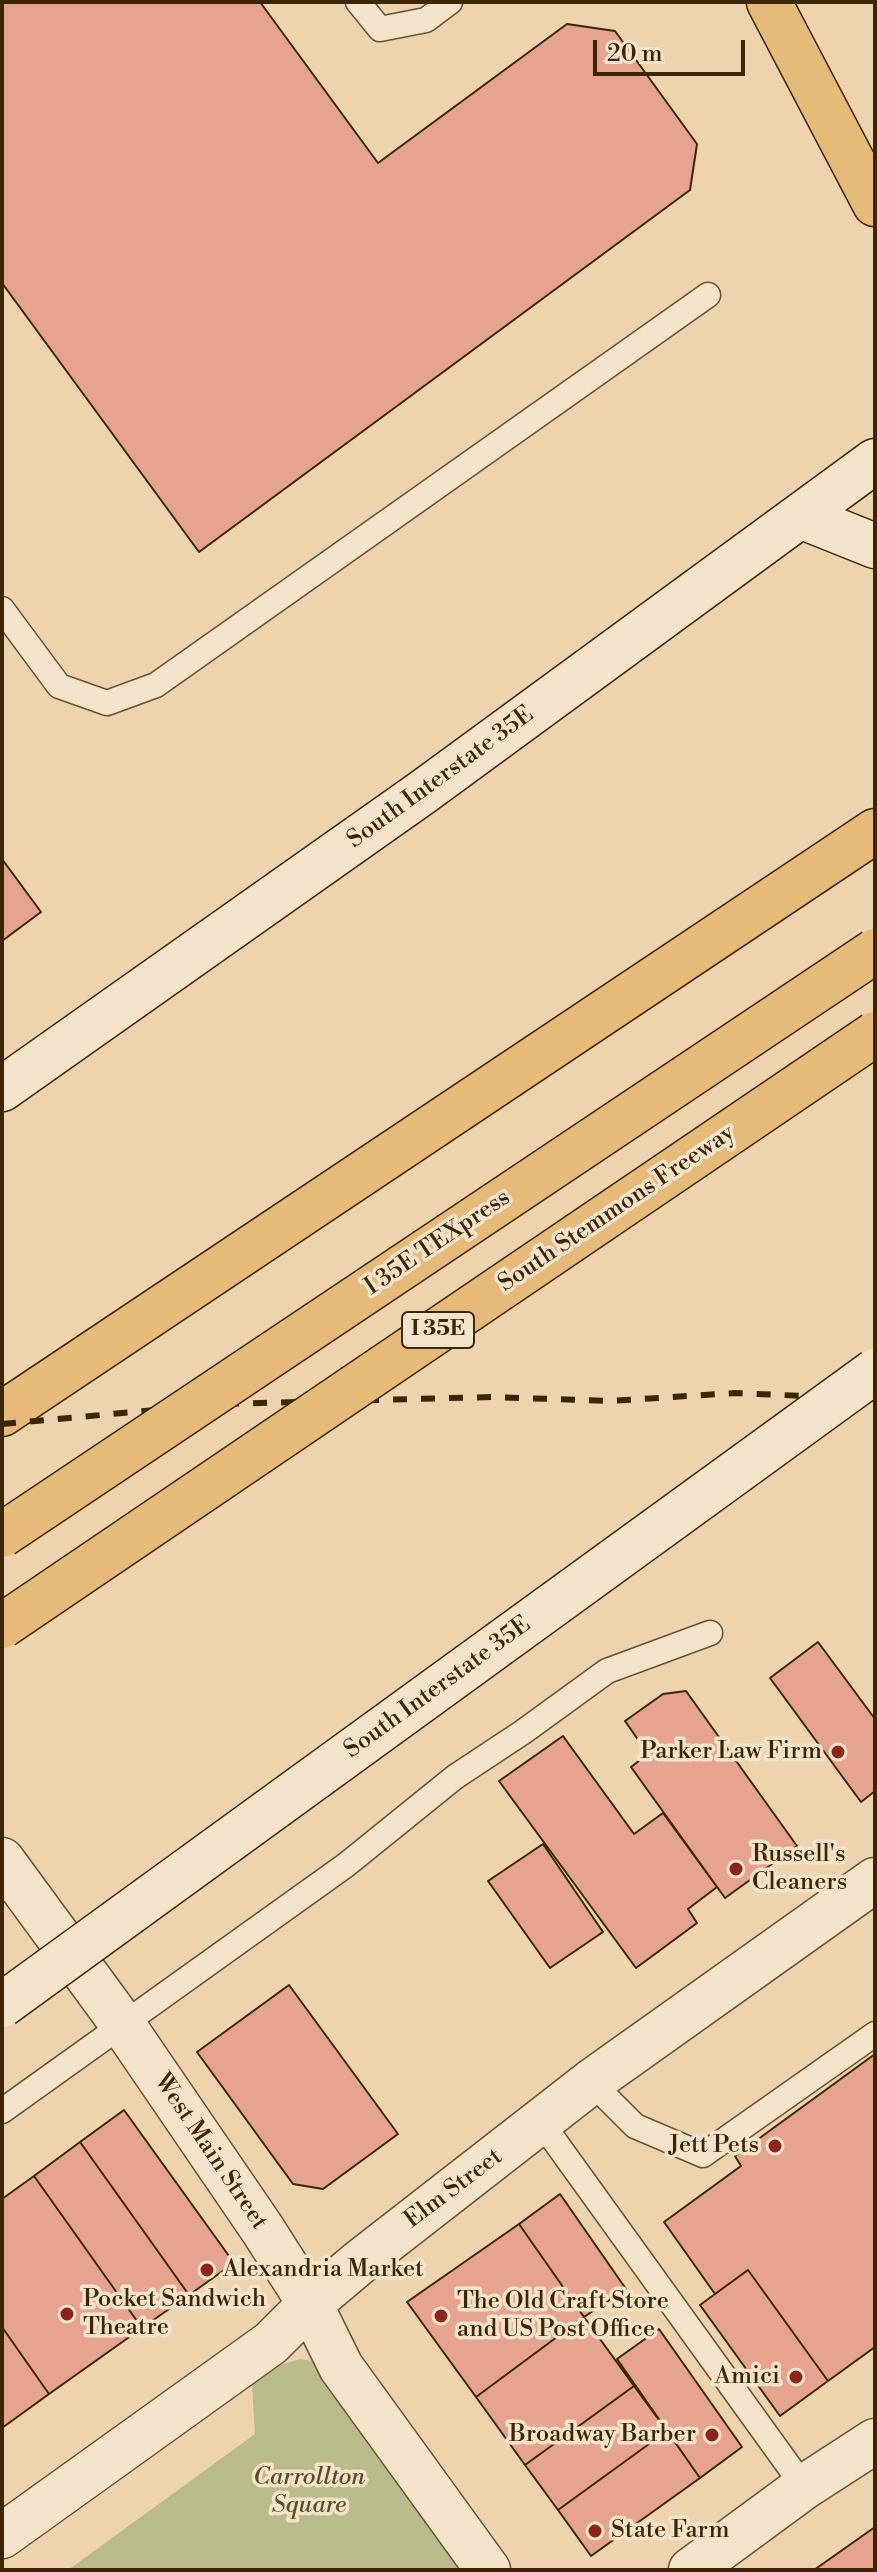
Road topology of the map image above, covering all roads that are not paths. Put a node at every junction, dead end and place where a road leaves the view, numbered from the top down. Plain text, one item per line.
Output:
1 (358, 2) edge
2 (450, 2) edge
3 (769, 2) edge
4 (875, 204) edge
5 (708, 295) dead end
6 (875, 461) edge
7 (800, 516) junction
8 (875, 546) edge
9 (2, 609) edge
10 (875, 831) edge
11 (875, 951) edge
12 (875, 1034) edge
13 (2, 1089) edge
14 (875, 1371) edge
15 (2, 1414) edge
16 (2, 1535) edge
17 (2, 1626) edge
18 (710, 1633) dead end
19 (2, 1860) edge
20 (875, 1880) edge
21 (13, 1991) edge
22 (123, 2025) junction
23 (875, 2034) edge
24 (591, 2082) junction
25 (2, 2111) edge
26 (541, 2122) junction
27 (310, 2304) junction
28 (875, 2441) edge
29 (804, 2487) junction
30 (2, 2536) edge
31 (488, 2570) edge
32 (691, 2570) edge

1 - 2 lane
3 - 4 main road
5 - 9 lane
6 - 7 street, South Interstate 35E
7 - 8 street
7 - 13 street, South Interstate 35E
10 - 15 main road
11 - 16 main road, I 35E TEXpress, bridge
12 - 17 main road, South Stemmons Freeway / I 35E, bridge
14 - 21 street, South Interstate 35E, bridge
18 - 22 lane
19 - 22 street, West Main Street
20 - 24 street, Elm Street
22 - 25 lane
22 - 27 street, West Main Street
23 - 24 lane
24 - 26 street, Elm Street
26 - 27 street, Elm Street
26 - 29 lane
27 - 30 street, Elm Street
27 - 31 street, West Main Street
28 - 29 street
29 - 32 street

